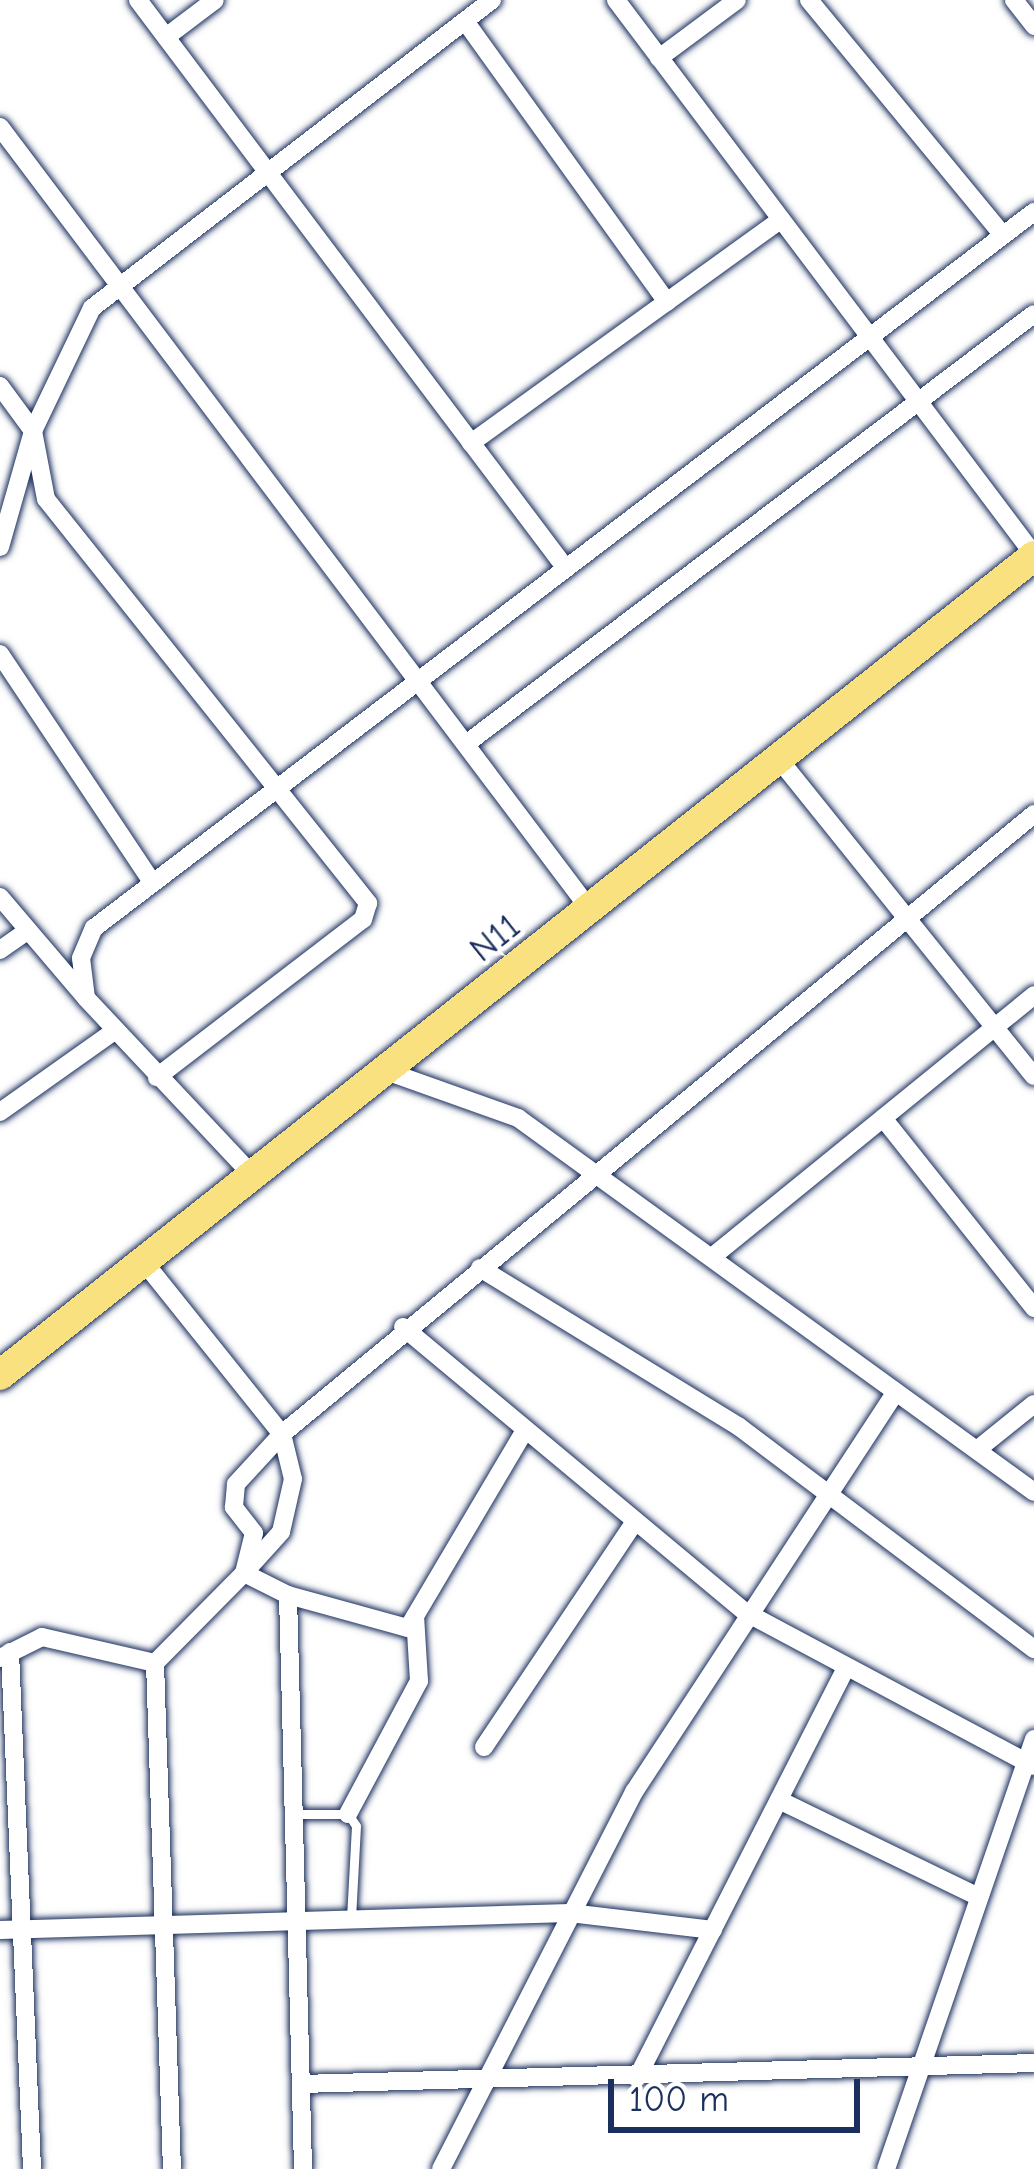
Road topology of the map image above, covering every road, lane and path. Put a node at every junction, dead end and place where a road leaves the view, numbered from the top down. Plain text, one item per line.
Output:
1 (138, 0) edge
2 (215, 0) edge
3 (492, 0) edge
4 (616, 0) edge
5 (737, 0) edge
6 (809, 0) edge
7 (1014, 0) edge
8 (466, 21) junction
9 (1034, 26) edge
10 (166, 37) junction
11 (659, 58) junction
12 (0, 127) edge
13 (268, 172) junction
14 (1034, 212) edge
15 (779, 221) junction
16 (1004, 235) junction
17 (119, 287) junction
18 (667, 302) junction
19 (1034, 314) edge
20 (867, 338) junction
21 (0, 386) edge
22 (916, 403) junction
23 (33, 431) junction
24 (471, 442) junction
25 (0, 547) edge
26 (1034, 556) edge
27 (564, 566) junction
28 (0, 654) edge
29 (414, 676) junction
30 (466, 745) junction
31 (778, 758) junction
32 (279, 780) junction
33 (1034, 814) edge
34 (150, 879) junction
35 (0, 898) edge
36 (591, 911) junction
37 (905, 916) junction
38 (26, 932) junction
39 (0, 950) edge
40 (1034, 995) edge
41 (86, 998) junction
42 (994, 1027) junction
43 (113, 1032) junction
44 (388, 1072) junction
45 (1034, 1076) edge
46 (157, 1077) junction
47 (0, 1112) edge
48 (883, 1118) junction
49 (593, 1175) junction
50 (256, 1179) junction
51 (712, 1257) junction
52 (148, 1267) junction
53 (480, 1268) junction
54 (1034, 1308) edge
55 (403, 1327) junction
56 (0, 1375) edge
57 (896, 1392) junction
58 (1034, 1404) edge
59 (524, 1432) junction
60 (282, 1434) junction
61 (978, 1449) junction
62 (824, 1487) junction
63 (1034, 1492) edge
64 (632, 1526) junction
65 (244, 1573) junction
66 (288, 1595) junction
67 (745, 1612) junction
68 (415, 1616) junction
69 (1034, 1649) edge
70 (5, 1655) edge
71 (155, 1664) junction
72 (845, 1670) junction
73 (1034, 1739) edge
74 (484, 1747) dead end
75 (1030, 1764) edge
76 (779, 1800) junction
77 (298, 1814) junction
78 (348, 1814) junction
79 (977, 1896) junction
80 (570, 1913) junction
81 (351, 1916) junction
82 (160, 1919) junction
83 (303, 1919) junction
84 (0, 1930) edge
85 (713, 1930) junction
86 (24, 1933) junction
87 (1034, 2063) edge
88 (920, 2066) junction
89 (637, 2078) junction
90 (485, 2082) junction
91 (301, 2084) junction
92 (32, 2169) edge
93 (172, 2169) edge
94 (304, 2169) edge
95 (441, 2169) edge
96 (886, 2169) edge

1 - 10 street
2 - 10 street
3 - 8 street
4 - 11 street
5 - 11 street
6 - 16 street
7 - 9 street
8 - 13 street
8 - 18 street
10 - 13 street
11 - 15 street
12 - 17 street
13 - 17 street
13 - 24 street
14 - 16 street
15 - 18 street
15 - 20 street
16 - 20 street
17 - 23 street
17 - 29 street
18 - 24 street
19 - 22 street
20 - 22 street
20 - 27 street
21 - 23 street
22 - 26 street
22 - 30 street
23 - 25 street
23 - 32 street
24 - 27 street
26 - 31 main road, N11
27 - 29 street
28 - 34 street
29 - 30 street
29 - 32 street
30 - 36 street
31 - 36 main road, N11
31 - 37 street
32 - 34 street
32 - 46 street
33 - 37 street
34 - 41 street
35 - 38 street
36 - 44 main road, N11
37 - 42 street
37 - 49 street
38 - 39 street
38 - 41 street
40 - 42 street
41 - 43 street
42 - 45 street
42 - 48 street
43 - 46 street
43 - 47 street
44 - 49 street
44 - 50 main road, N11
46 - 50 street
48 - 51 street
48 - 54 street
49 - 51 street
49 - 53 street
50 - 52 main road, N11
51 - 57 street
52 - 56 main road, N11
52 - 60 street
53 - 55 street
53 - 62 street
55 - 59 street
55 - 60 street
57 - 61 street
57 - 62 street
58 - 61 street
59 - 64 street
59 - 68 street
60 - 65 street
60 - 65 street
61 - 63 street
62 - 67 street
62 - 69 street
64 - 67 street
64 - 74 street
65 - 66 street
65 - 71 street
66 - 68 street
66 - 77 street
67 - 72 street
67 - 80 street
68 - 78 street
70 - 71 street
70 - 86 street
71 - 82 street
72 - 75 street
72 - 76 street
73 - 75 street
75 - 79 street
76 - 79 street
76 - 85 street
77 - 78 lane
77 - 83 street
78 - 81 lane
79 - 88 street
80 - 81 street
80 - 85 street
80 - 90 street
81 - 83 street
82 - 83 street
82 - 86 street
82 - 93 street
83 - 91 street
84 - 86 street
85 - 89 street
86 - 92 street
87 - 88 street
88 - 89 street
88 - 96 street
89 - 90 street
90 - 91 street
90 - 95 street
91 - 94 street

